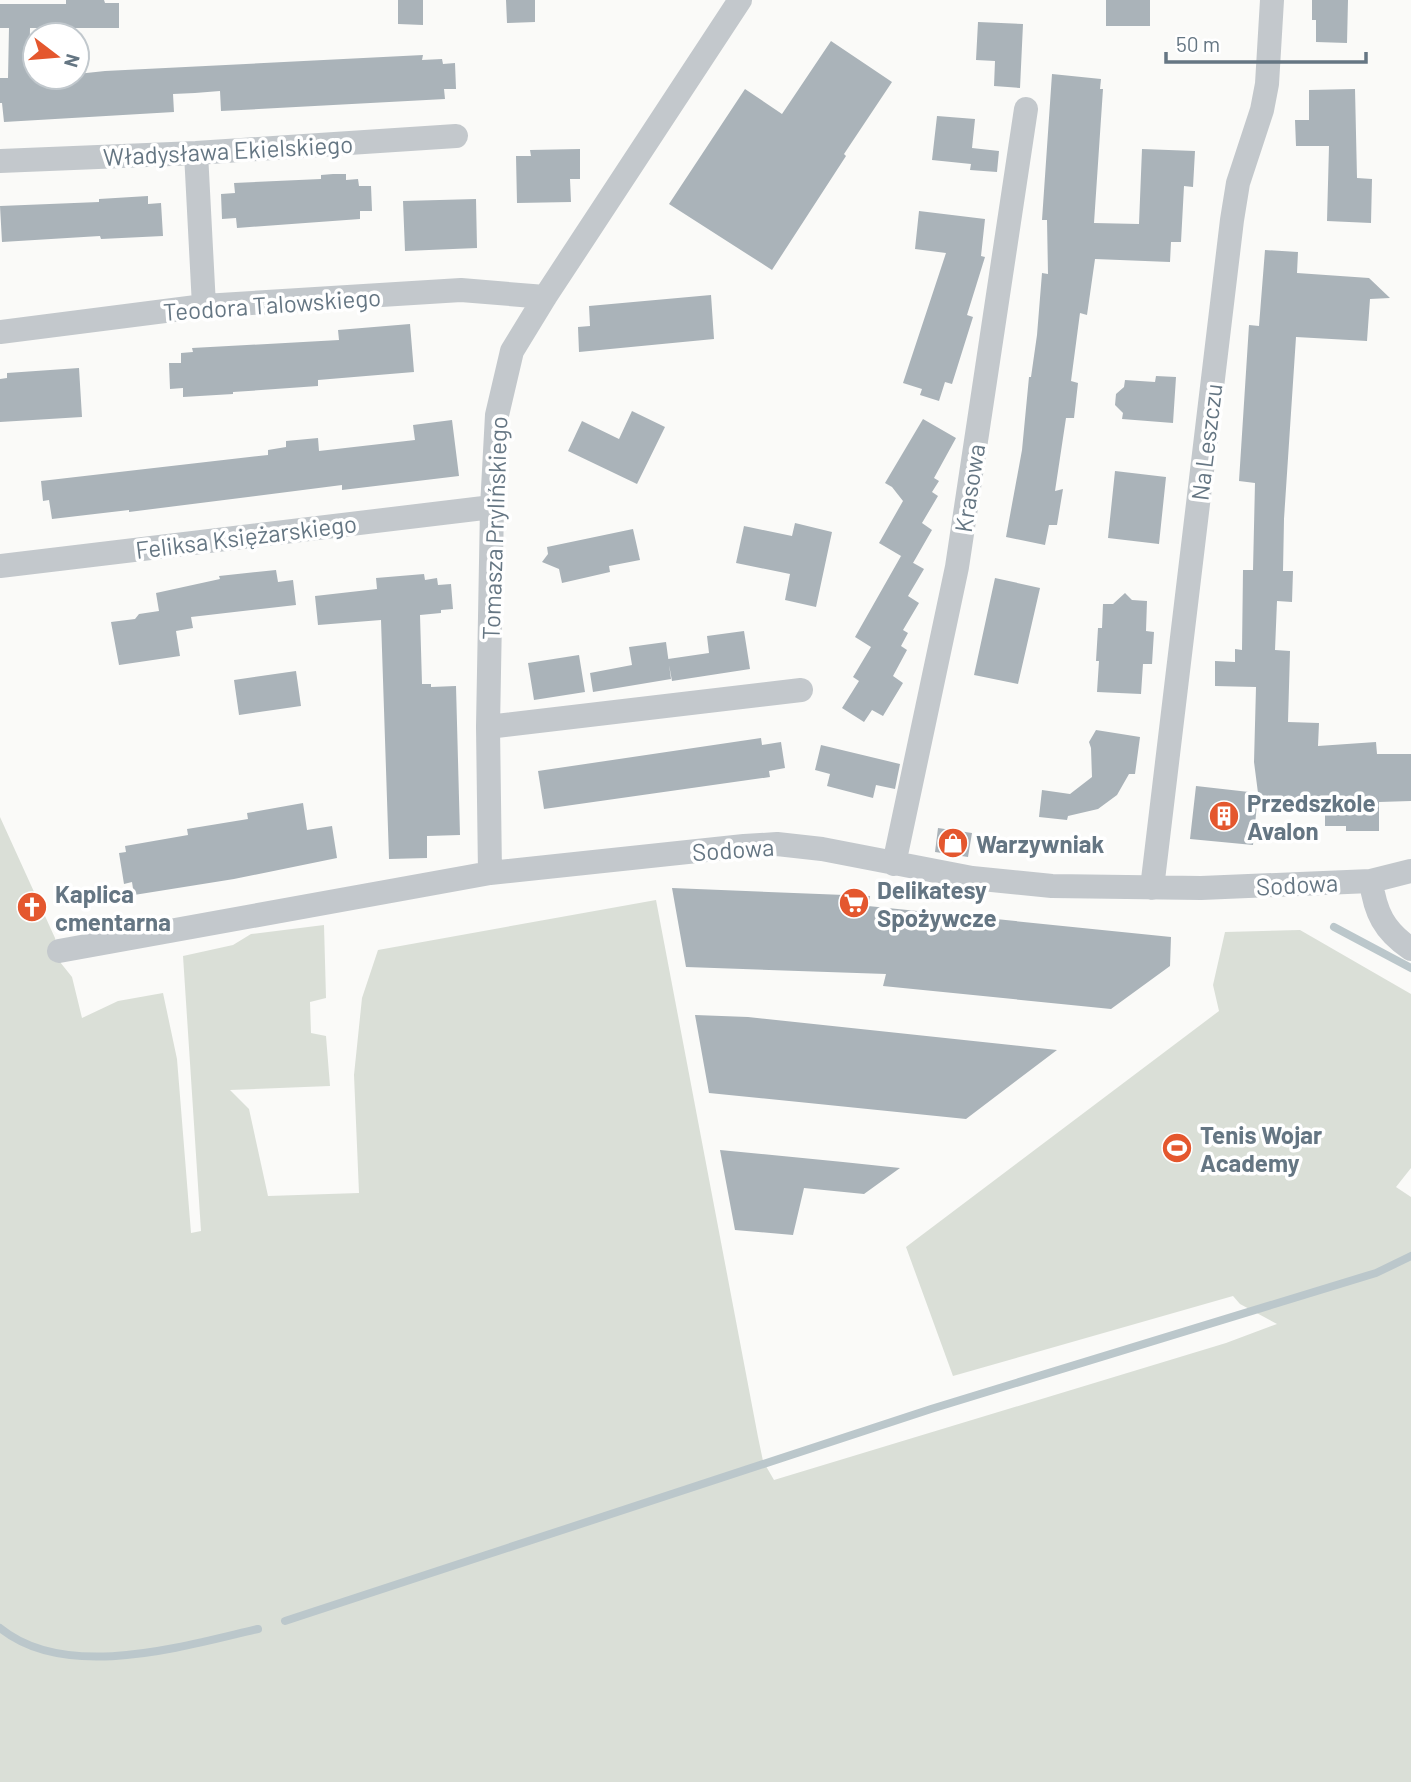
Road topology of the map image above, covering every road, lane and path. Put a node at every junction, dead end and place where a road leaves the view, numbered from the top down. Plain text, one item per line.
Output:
1 (740, 0) edge
2 (1272, 0) edge
3 (1026, 109) dead end
4 (456, 136) dead end
5 (196, 153) junction
6 (0, 161) edge
7 (545, 297) junction
8 (204, 306) junction
9 (0, 332) edge
10 (492, 507) junction
11 (0, 566) edge
12 (801, 690) dead end
13 (488, 727) junction
14 (894, 864) junction
15 (1411, 871) edge
16 (490, 873) junction
17 (1371, 881) junction
18 (1152, 888) junction
19 (1411, 948) edge
20 (59, 951) dead end

1 - 7 street, Tomasza Prylińskiego
2 - 18 street, Na Leszczu
3 - 14 street, Krasowa
4 - 5 street, Władysława Ekielskiego
5 - 6 street, Władysława Ekielskiego
5 - 8 street
7 - 8 street, Teodora Talowskiego
7 - 10 street, Tomasza Prylińskiego
8 - 9 street, Teodora Talowskiego
10 - 11 street, Feliksa Księżarskiego
10 - 13 street, Tomasza Prylińskiego
12 - 13 street
13 - 16 street, Tomasza Prylińskiego
14 - 16 street, Sodowa
14 - 18 street, Sodowa
15 - 17 street, Sodowa
16 - 20 street, Sodowa
17 - 18 street, Sodowa
17 - 19 street

